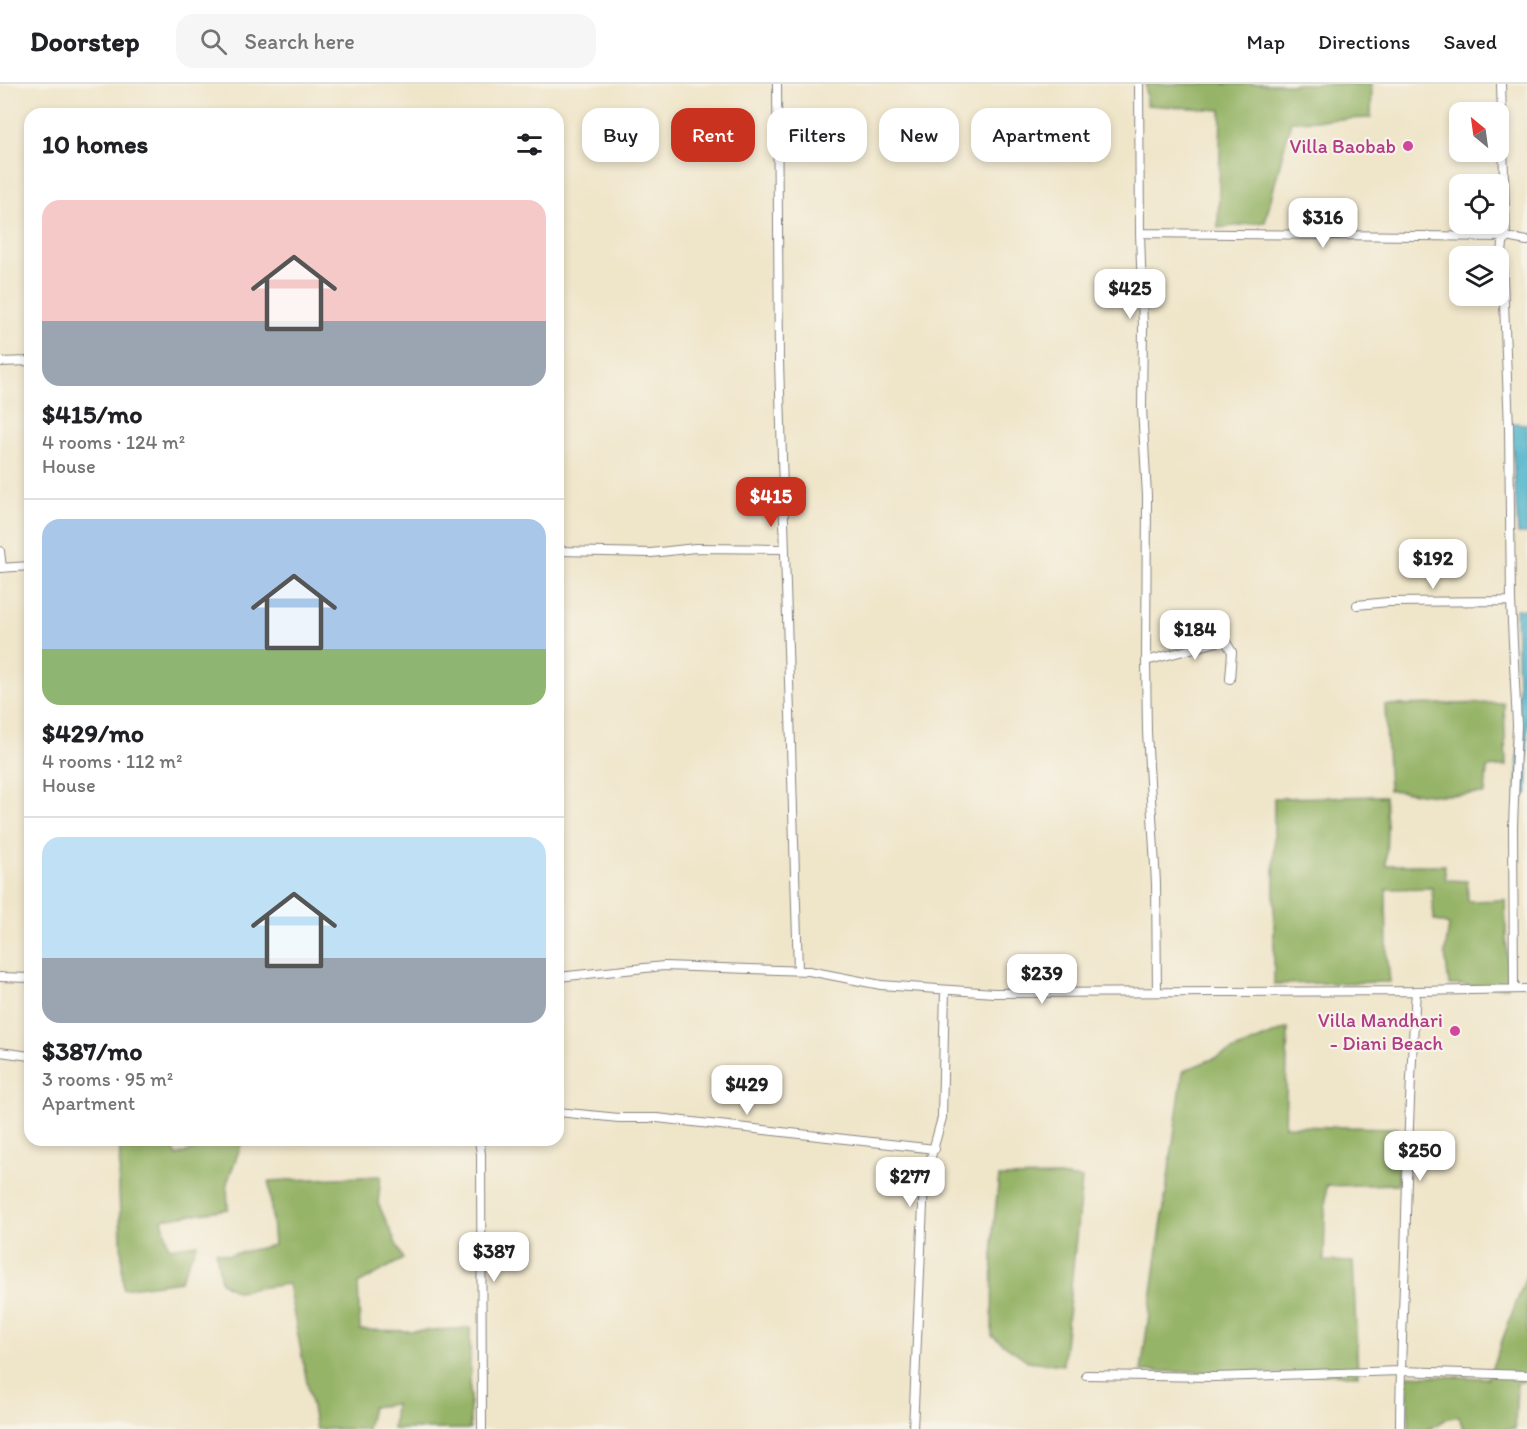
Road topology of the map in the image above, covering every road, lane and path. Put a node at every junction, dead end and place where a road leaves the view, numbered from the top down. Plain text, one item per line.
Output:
1 (777, 84) edge
2 (1139, 84) edge
3 (1501, 84) edge
4 (1140, 233) junction
5 (1506, 237) junction
6 (1527, 242) edge
7 (24, 361) edge
8 (0, 362) edge
9 (785, 549) junction
10 (0, 551) edge
11 (564, 551) edge
12 (24, 566) edge
13 (1, 568) edge
14 (1511, 601) junction
15 (1357, 605) dead end
16 (1146, 661) junction
17 (1230, 679) dead end
18 (798, 970) junction
19 (564, 976) edge
20 (0, 977) edge
21 (24, 978) edge
22 (1514, 989) junction
23 (1527, 989) edge
24 (945, 990) junction
25 (1157, 991) junction
26 (1416, 992) junction
27 (0, 1052) edge
28 (24, 1055) edge
29 (564, 1113) edge
30 (480, 1146) edge
31 (934, 1149) junction
32 (1400, 1371) junction
33 (1086, 1374) dead end
34 (1527, 1375) edge
35 (482, 1429) edge
36 (913, 1429) edge
37 (1401, 1429) edge

1 - 9 street
2 - 4 street
3 - 5 street
4 - 5 street
4 - 16 street
5 - 6 street
5 - 14 street
7 - 8 street
9 - 11 street
9 - 18 street
10 - 13 street
12 - 13 street
14 - 15 street
14 - 22 street
16 - 17 street
16 - 25 street
18 - 19 street
18 - 24 street
20 - 21 street
22 - 23 street
22 - 26 street
24 - 25 street
24 - 31 street
25 - 26 street
26 - 32 street
27 - 28 street
29 - 31 street
30 - 35 street
31 - 36 street
32 - 33 street
32 - 34 street
32 - 37 street

